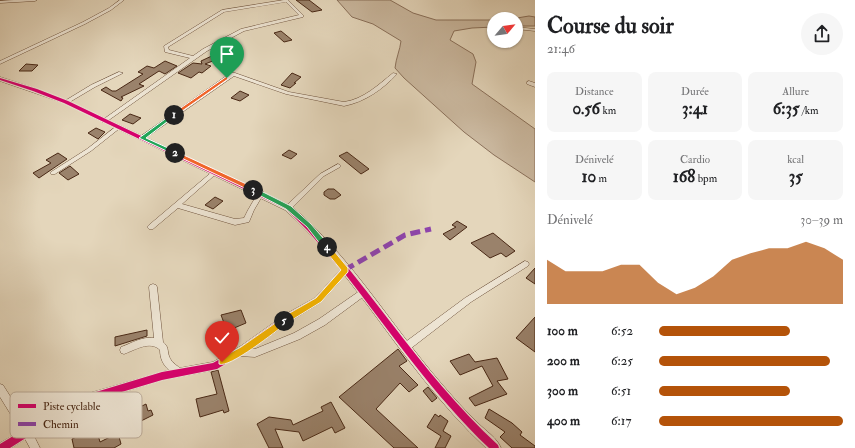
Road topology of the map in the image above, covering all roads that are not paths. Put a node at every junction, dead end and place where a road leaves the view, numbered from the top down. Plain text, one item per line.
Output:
1 (34, 0) edge
2 (122, 0) edge
3 (287, 0) edge
4 (0, 2) edge
5 (523, 29) edge
6 (535, 30) edge
7 (195, 58) junction
8 (0, 63) edge
9 (121, 73) dead end
10 (395, 74) dead end
11 (0, 79) edge
12 (529, 83) dead end
13 (535, 85) edge
14 (66, 102) junction
15 (104, 121) junction
16 (118, 127) junction
17 (142, 138) junction
18 (338, 166) dead end
19 (215, 172) junction
20 (53, 173) dead end
21 (261, 194) junction
22 (176, 205) junction
23 (288, 208) junction
24 (152, 227) dead end
25 (525, 264) dead end
26 (346, 270) junction
27 (153, 287) dead end
28 (364, 292) junction
29 (159, 342) junction
30 (406, 346) junction
31 (124, 350) dead end
32 (240, 352) junction
33 (180, 372) junction
34 (0, 388) edge
35 (111, 392) edge
36 (10, 404) edge
37 (18, 438) edge
38 (30, 438) edge
39 (2, 448) edge
40 (35, 448) edge
41 (495, 448) edge

1 - 4 street
2 - 8 street
3 - 7 street
3 - 7 street
5 - 6 street
7 - 15 street
9 - 14 street
10 - 17 street
11 - 14 street
12 - 13 street
14 - 15 street
15 - 16 street
16 - 17 street
16 - 20 street
17 - 19 street
18 - 23 street
19 - 21 street
19 - 22 street
21 - 22 street
21 - 23 street
22 - 24 street
23 - 26 street
25 - 30 street
26 - 28 street
26 - 32 street
27 - 29 street
28 - 30 street
28 - 32 street
29 - 31 street
29 - 33 street
30 - 41 street
32 - 33 street
33 - 35 street
34 - 36 street
37 - 39 street
38 - 40 street

